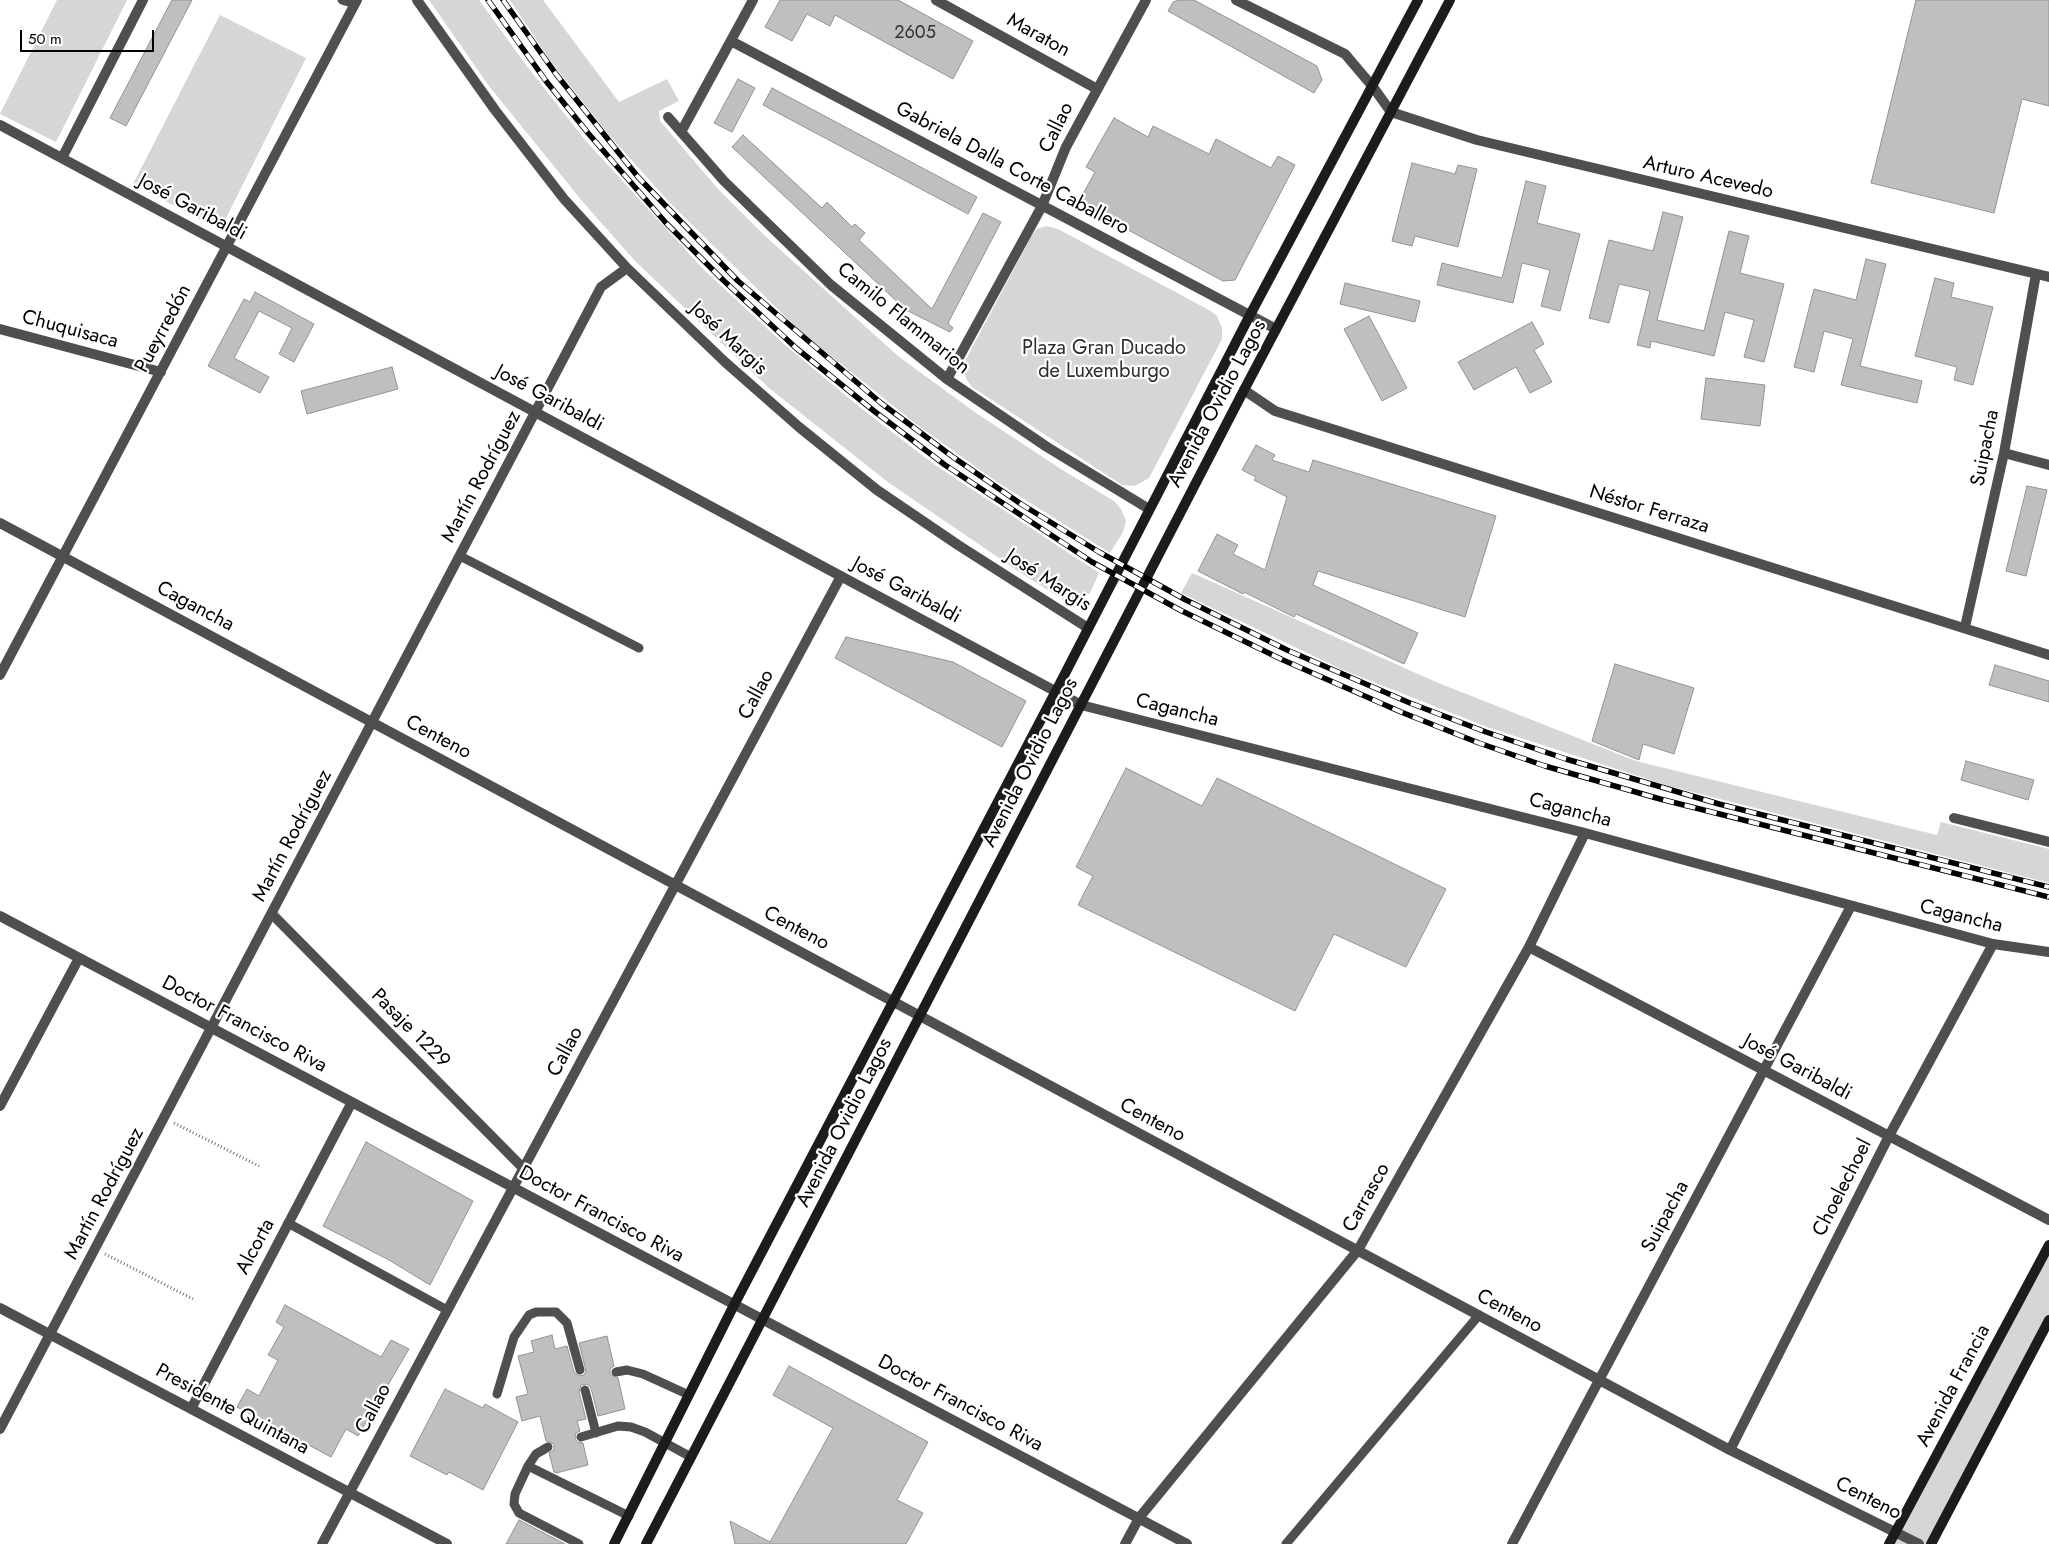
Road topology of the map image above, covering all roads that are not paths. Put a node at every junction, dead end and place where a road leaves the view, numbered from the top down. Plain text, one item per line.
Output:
1 (143, 0) edge
2 (342, 0) edge
3 (417, 0) edge
4 (753, 0) edge
5 (936, 0) edge
6 (1146, 0) edge
7 (1236, 0) edge
8 (1418, 0) edge
9 (1450, 0) edge
10 (356, 2) edge
11 (731, 41) junction
12 (1373, 87) junction
13 (1097, 88) junction
14 (1391, 112) junction
15 (668, 117) dead end
16 (0, 125) edge
17 (682, 132) junction
18 (62, 158) junction
19 (1042, 206) junction
20 (228, 247) junction
21 (627, 268) junction
22 (2036, 274) junction
23 (2049, 277) edge
24 (1250, 314) junction
25 (0, 329) edge
26 (1276, 329) junction
27 (161, 372) junction
28 (947, 379) junction
29 (1244, 390) junction
30 (536, 412) junction
31 (2004, 453) junction
32 (2049, 465) edge
33 (1149, 509) junction
34 (0, 523) edge
35 (63, 556) junction
36 (460, 556) junction
37 (841, 576) junction
38 (1965, 627) junction
39 (1088, 628) junction
40 (639, 648) dead end
41 (2049, 655) edge
42 (0, 675) edge
43 (1056, 691) junction
44 (1081, 705) junction
45 (372, 722) junction
46 (1954, 818) dead end
47 (1584, 832) junction
48 (2049, 842) edge
49 (675, 885) junction
50 (1851, 906) junction
51 (272, 914) junction
52 (0, 916) edge
53 (1993, 944) junction
54 (1530, 947) junction
55 (2049, 952) edge
56 (79, 958) junction
57 (894, 1001) junction
58 (920, 1016) junction
59 (212, 1028) junction
60 (1764, 1070) junction
61 (352, 1102) junction
62 (0, 1106) edge
63 (1889, 1136) junction
64 (523, 1168) junction
65 (513, 1187) junction
66 (2049, 1220) edge
67 (288, 1223) junction
68 (2049, 1245) edge
69 (1358, 1250) junction
70 (734, 1305) junction
71 (0, 1308) edge
72 (447, 1310) junction
73 (1479, 1315) junction
74 (762, 1320) junction
75 (2049, 1320) edge
76 (50, 1335) junction
77 (580, 1370) dead end
78 (616, 1372) dead end
79 (1600, 1380) junction
80 (585, 1390) dead end
81 (497, 1394) dead end
82 (689, 1395) junction
83 (191, 1409) junction
84 (0, 1429) edge
85 (596, 1432) junction
86 (581, 1437) dead end
87 (666, 1442) junction
88 (548, 1447) dead end
89 (1730, 1450) junction
90 (691, 1457) junction
91 (528, 1466) junction
92 (350, 1492) junction
93 (628, 1516) junction
94 (1139, 1518) junction
95 (1896, 1533) junction
96 (322, 1544) edge
97 (446, 1544) edge
98 (578, 1544) edge
99 (614, 1544) edge
100 (646, 1544) edge
101 (1125, 1544) edge
102 (1187, 1544) edge
103 (1286, 1544) edge
104 (1512, 1544) edge
105 (1889, 1544) edge
106 (1919, 1544) edge
107 (1931, 1544) edge

1 - 18 street
2 - 10 lane
3 - 21 street, José Margis
4 - 11 street
5 - 13 street, Maraton
6 - 13 street, Callao
7 - 12 street
8 - 12 main road, Avenida Ovidio Lagos
9 - 14 main road, Avenida Ovidio Lagos
10 - 20 street, Pueyrredón
11 - 17 street
11 - 19 street, Gabriela Dalla Corte Caballero
12 - 14 street
12 - 24 main road, Avenida Ovidio Lagos
13 - 19 street, Callao
14 - 22 street, Arturo Acevedo
14 - 26 main road, Avenida Ovidio Lagos
15 - 17 street, Camilo Flammarion
16 - 18 street, José Garibaldi
17 - 28 street, Camilo Flammarion
18 - 20 street, José Garibaldi
19 - 24 street, Gabriela Dalla Corte Caballero
19 - 28 street, Callao
20 - 27 street, Pueyrredón
20 - 30 street, José Garibaldi
21 - 30 street, Martín Rodríguez
21 - 39 street, José Margis
22 - 23 street, Arturo Acevedo
22 - 31 street, Suipacha
24 - 26 street, Gabriela Dalla Corte Caballero
24 - 33 main road, Avenida Ovidio Lagos
25 - 27 street, Chuquisaca
26 - 29 main road, Avenida Ovidio Lagos
27 - 35 street, Pueyrredón
28 - 33 street, Camilo Flammarion
29 - 38 street, Néstor Ferraza
29 - 44 main road, Avenida Ovidio Lagos
30 - 36 street, Martín Rodríguez
30 - 37 street, José Garibaldi
31 - 32 street
31 - 38 street, Suipacha
33 - 39 main road, Avenida Ovidio Lagos
34 - 35 street, Cagancha
35 - 42 street, Pueyrredón
35 - 45 street, Cagancha
36 - 40 lane
36 - 45 street, Martín Rodríguez
37 - 43 street, José Garibaldi
37 - 49 street, Callao
38 - 41 street, Néstor Ferraza
39 - 43 main road, Avenida Ovidio Lagos
43 - 44 street, José Garibaldi
43 - 57 main road, Avenida Ovidio Lagos
44 - 47 street, Cagancha
44 - 58 main road, Avenida Ovidio Lagos
45 - 49 street, Centeno
45 - 51 street, Martín Rodríguez
46 - 48 street
47 - 50 street, Cagancha
47 - 54 street, Carrasco
49 - 57 street, Centeno
49 - 64 street, Callao
50 - 53 street, Cagancha
50 - 60 street, Suipacha
51 - 59 street, Martín Rodríguez
51 - 64 street, Pasaje 1229
52 - 56 street, Doctor Francisco Riva
53 - 55 street, Cagancha
53 - 63 street, Choelechoel
54 - 60 street, José Garibaldi
54 - 69 street, Carrasco
56 - 59 street, Doctor Francisco Riva
56 - 62 street
57 - 58 street, Centeno
57 - 70 main road, Avenida Ovidio Lagos
58 - 69 street, Centeno
58 - 74 main road, Avenida Ovidio Lagos
59 - 61 street, Doctor Francisco Riva
59 - 76 street, Martín Rodríguez
60 - 63 street, José Garibaldi
60 - 79 street, Suipacha
61 - 65 street, Doctor Francisco Riva
61 - 67 street, Alcorta
63 - 66 street, José Garibaldi
63 - 89 street, Choelechoel
64 - 65 street, Callao
65 - 70 street, Doctor Francisco Riva
65 - 72 street, Callao
67 - 72 lane
67 - 83 street, Alcorta
68 - 95 main road, Avenida Francia
69 - 73 street, Centeno
69 - 94 street, Carrasco
70 - 74 street, Doctor Francisco Riva
70 - 82 main road, Avenida Ovidio Lagos
71 - 76 street, Presidente Quintana
72 - 92 street, Callao
73 - 79 street, Centeno
73 - 103 lane
74 - 90 main road, Avenida Ovidio Lagos
74 - 94 street, Doctor Francisco Riva
75 - 107 main road
76 - 83 street, Presidente Quintana
76 - 84 street, Martín Rodríguez
77 - 81 lane
78 - 82 lane
79 - 89 street, Centeno
79 - 104 street, Suipacha
80 - 85 lane
82 - 87 main road, Avenida Ovidio Lagos
83 - 92 street, Presidente Quintana
85 - 86 lane
85 - 87 lane
87 - 90 lane
87 - 93 main road, Avenida Ovidio Lagos
88 - 91 lane
89 - 95 street, Centeno
90 - 100 main road, Avenida Ovidio Lagos
91 - 93 lane
91 - 98 lane
92 - 96 street, Callao
92 - 97 street, Presidente Quintana
93 - 99 main road, Avenida Ovidio Lagos
94 - 101 street, Carrasco
94 - 102 street, Doctor Francisco Riva
95 - 105 main road, Avenida Francia
95 - 106 street, Centeno

